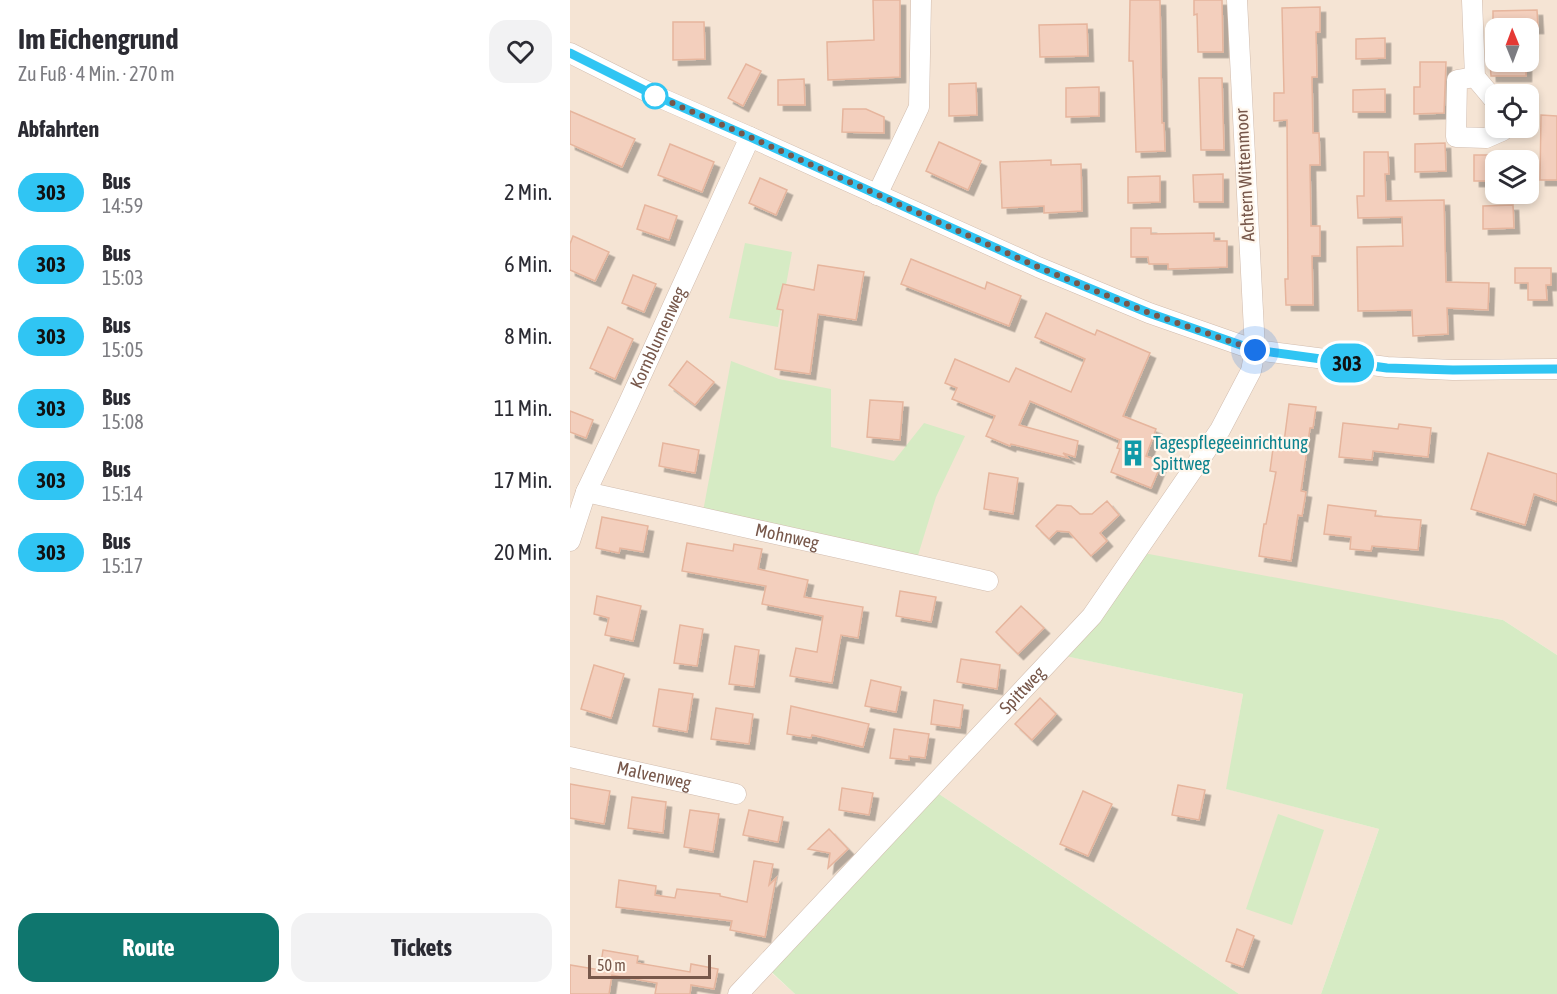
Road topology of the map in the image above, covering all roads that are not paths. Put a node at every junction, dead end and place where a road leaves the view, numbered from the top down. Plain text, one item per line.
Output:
1 (921, 0) edge
2 (1237, 0) edge
3 (1472, 0) edge
4 (570, 53) edge
5 (1475, 77) junction
6 (1485, 89) edge
7 (750, 137) junction
8 (1485, 138) edge
9 (877, 195) junction
10 (1255, 350) junction
11 (1557, 369) edge
12 (586, 492) junction
13 (570, 541) edge
14 (988, 581) dead end
15 (570, 757) edge
16 (736, 794) dead end
17 (738, 994) edge

1 - 9 street
2 - 10 street, Achtern Wittenmoor
3 - 5 street
4 - 7 street
5 - 6 street
5 - 8 street
7 - 9 street
7 - 12 street, Kornblumenweg
9 - 10 street
10 - 11 street
10 - 17 street, Spittweg
12 - 13 street, Kornblumenweg
12 - 14 street, Mohnweg
15 - 16 street, Malvenweg

